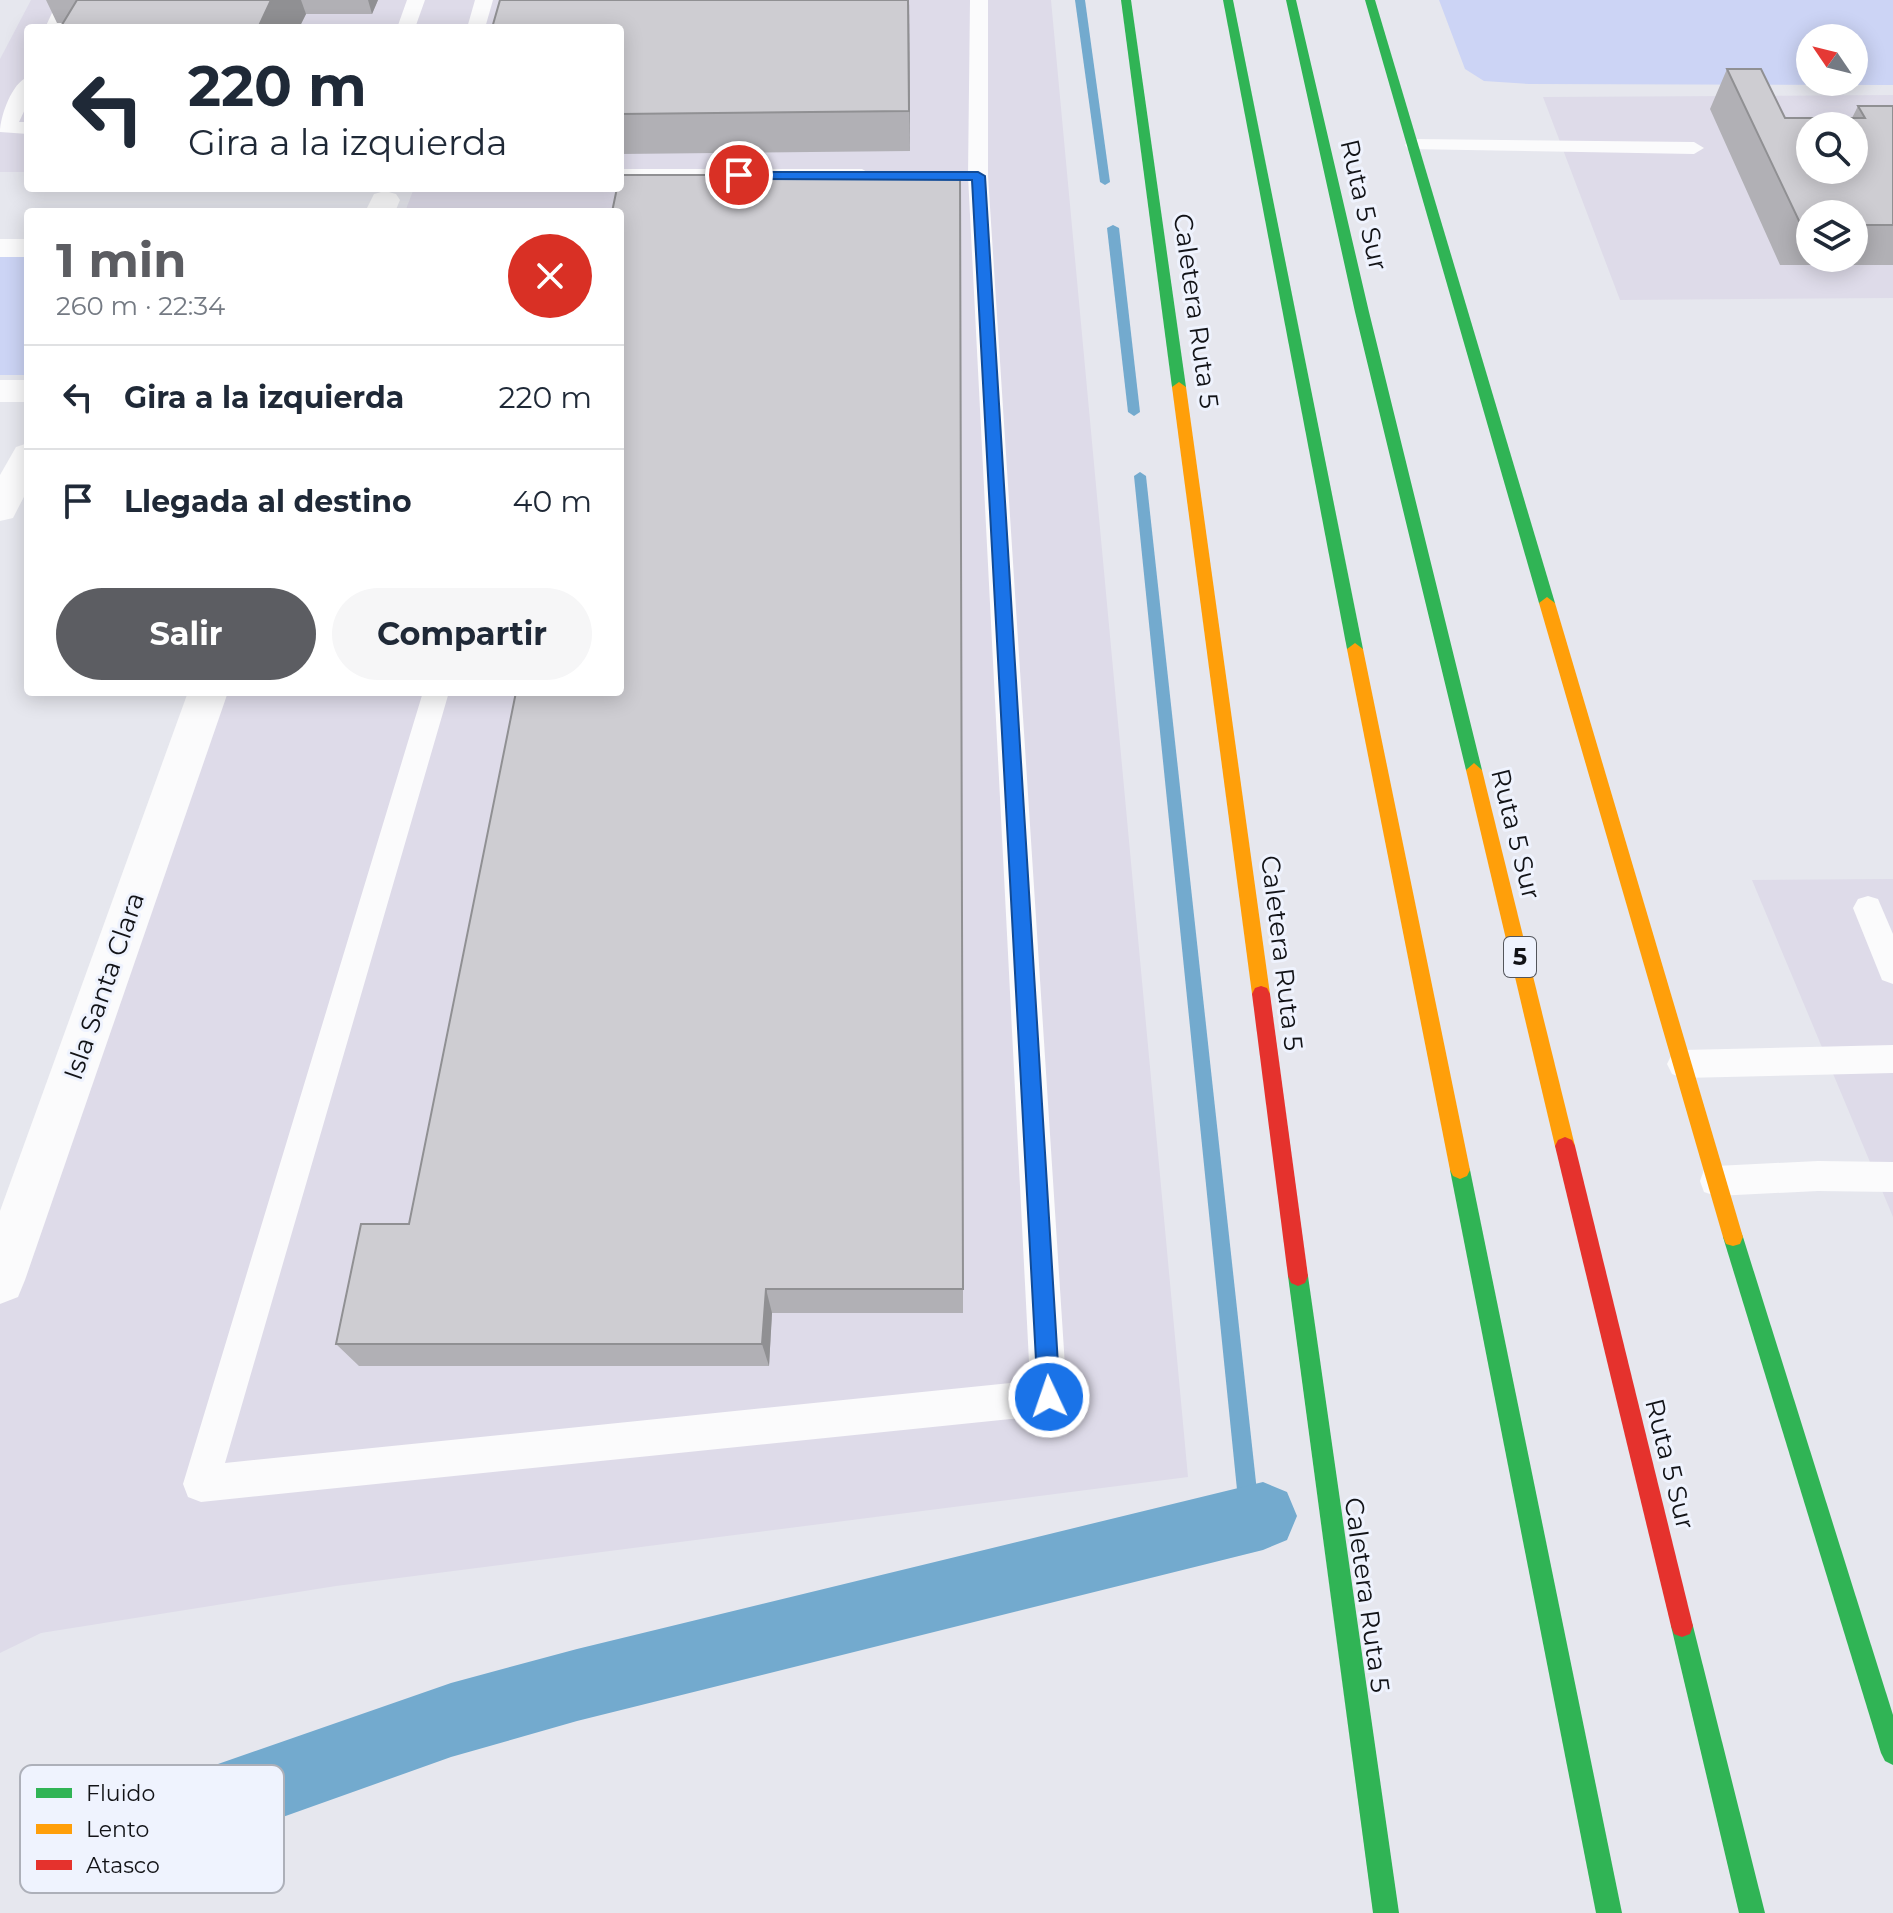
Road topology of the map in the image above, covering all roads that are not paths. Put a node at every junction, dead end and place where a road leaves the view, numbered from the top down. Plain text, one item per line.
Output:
1 (67, 0) edge
2 (416, 0) edge
3 (484, 0) edge
4 (979, 0) edge
5 (1126, 0) edge
6 (1228, 0) edge
7 (1291, 0) edge
8 (1370, 0) edge
9 (56, 24) edge
10 (407, 24) edge
11 (477, 24) edge
12 (24, 91) edge
13 (24, 128) edge
14 (1415, 145) junction
15 (1694, 148) dead end
16 (624, 175) edge
17 (885, 175) edge
18 (0, 248) edge
19 (24, 248) edge
20 (0, 391) edge
21 (24, 391) edge
22 (24, 463) edge
23 (0, 509) edge
24 (207, 696) edge
25 (435, 696) edge
26 (1868, 908) dead end
27 (1893, 971) edge
28 (1893, 1059) edge
29 (1683, 1064) junction
30 (1893, 1177) edge
31 (1716, 1181) junction
32 (0, 1280) edge
33 (1893, 1753) edge
34 (1386, 1913) edge
35 (1609, 1913) edge
36 (1752, 1913) edge

1 - 9 lane
2 - 10 lane
3 - 11 lane
4 - 25 lane
5 - 34 main road, Caletera Ruta 5
6 - 35 main road
7 - 36 main road, Ruta 5 Sur / 5
8 - 14 main road
12 - 13 lane
14 - 15 lane
14 - 29 main road
16 - 17 lane
18 - 19 street
20 - 21 street
22 - 23 street
24 - 32 street, Isla Santa Clara
26 - 27 lane
28 - 29 lane
29 - 31 main road
30 - 31 lane
31 - 33 main road

